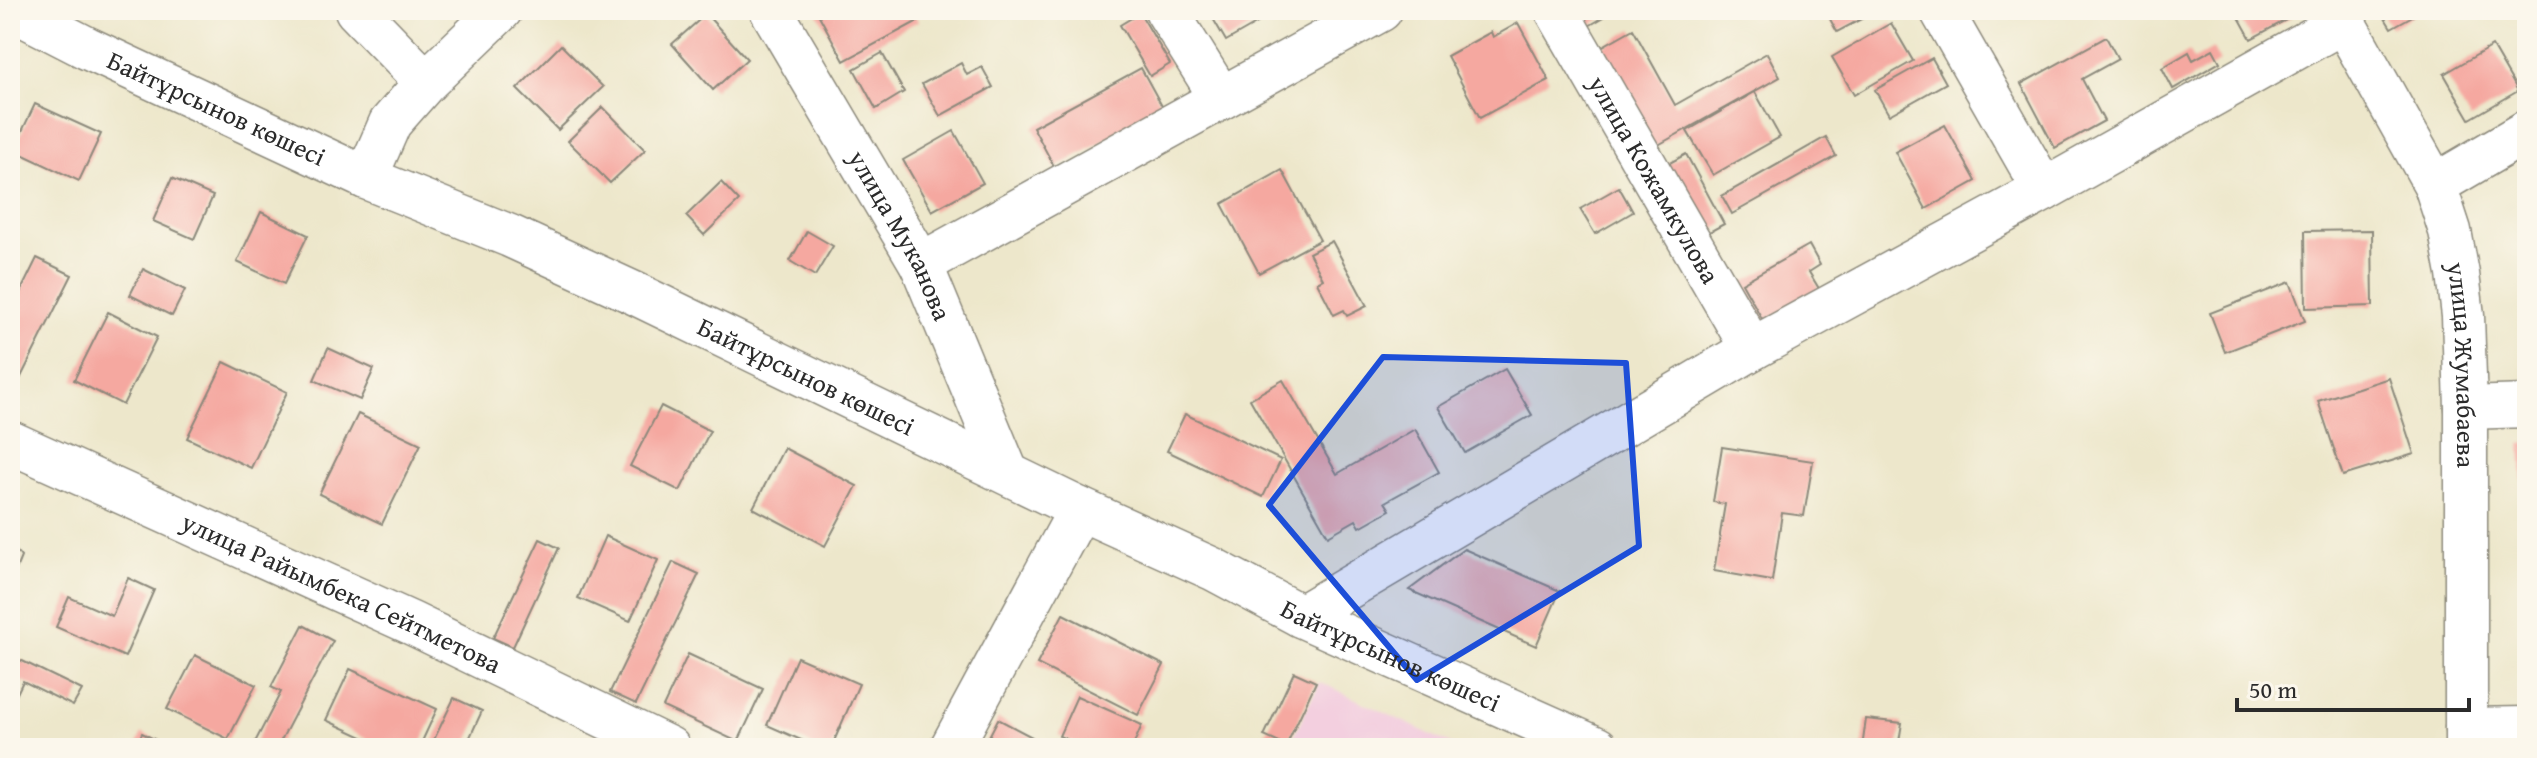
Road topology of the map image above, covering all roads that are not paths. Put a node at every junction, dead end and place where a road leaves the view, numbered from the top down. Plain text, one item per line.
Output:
1 (13, 10) edge
2 (356, 10) edge
3 (501, 10) edge
4 (771, 10) edge
5 (1166, 10) edge
6 (1381, 10) edge
7 (1556, 10) edge
8 (1941, 10) edge
9 (2340, 16) edge
10 (426, 82) junction
11 (1221, 98) junction
12 (2527, 131) edge
13 (366, 178) junction
14 (2435, 185) junction
15 (2044, 190) junction
16 (921, 264) junction
17 (1752, 349) junction
18 (2527, 406) edge
19 (2466, 408) junction
20 (10, 442) edge
21 (1007, 472) junction
22 (1080, 509) junction
23 (1301, 616) junction
24 (2527, 728) edge
25 (2466, 739) edge
26 (669, 748) edge
27 (951, 748) edge
28 (1597, 748) edge

1 - 13 street, Байтұрсынов көшесі
2 - 10 street
3 - 10 street
4 - 16 street, улица Муканова
5 - 11 street
6 - 11 street
7 - 17 street, улица Кожамкулова
8 - 15 street
9 - 14 street, улица Жумабаева
9 - 15 street
10 - 13 street
11 - 16 street
12 - 14 street
13 - 21 street, Байтұрсынов көшесі
14 - 19 street, улица Жумабаева
15 - 17 street
16 - 21 street, улица Муканова
17 - 23 street
18 - 19 street
19 - 25 street, улица Жумабаева
20 - 26 street, улица Райымбека Сейтметова
21 - 22 street, Байтұрсынов көшесі
22 - 23 street, Байтұрсынов көшесі
22 - 27 street
23 - 28 street, Байтұрсынов көшесі
24 - 25 street

